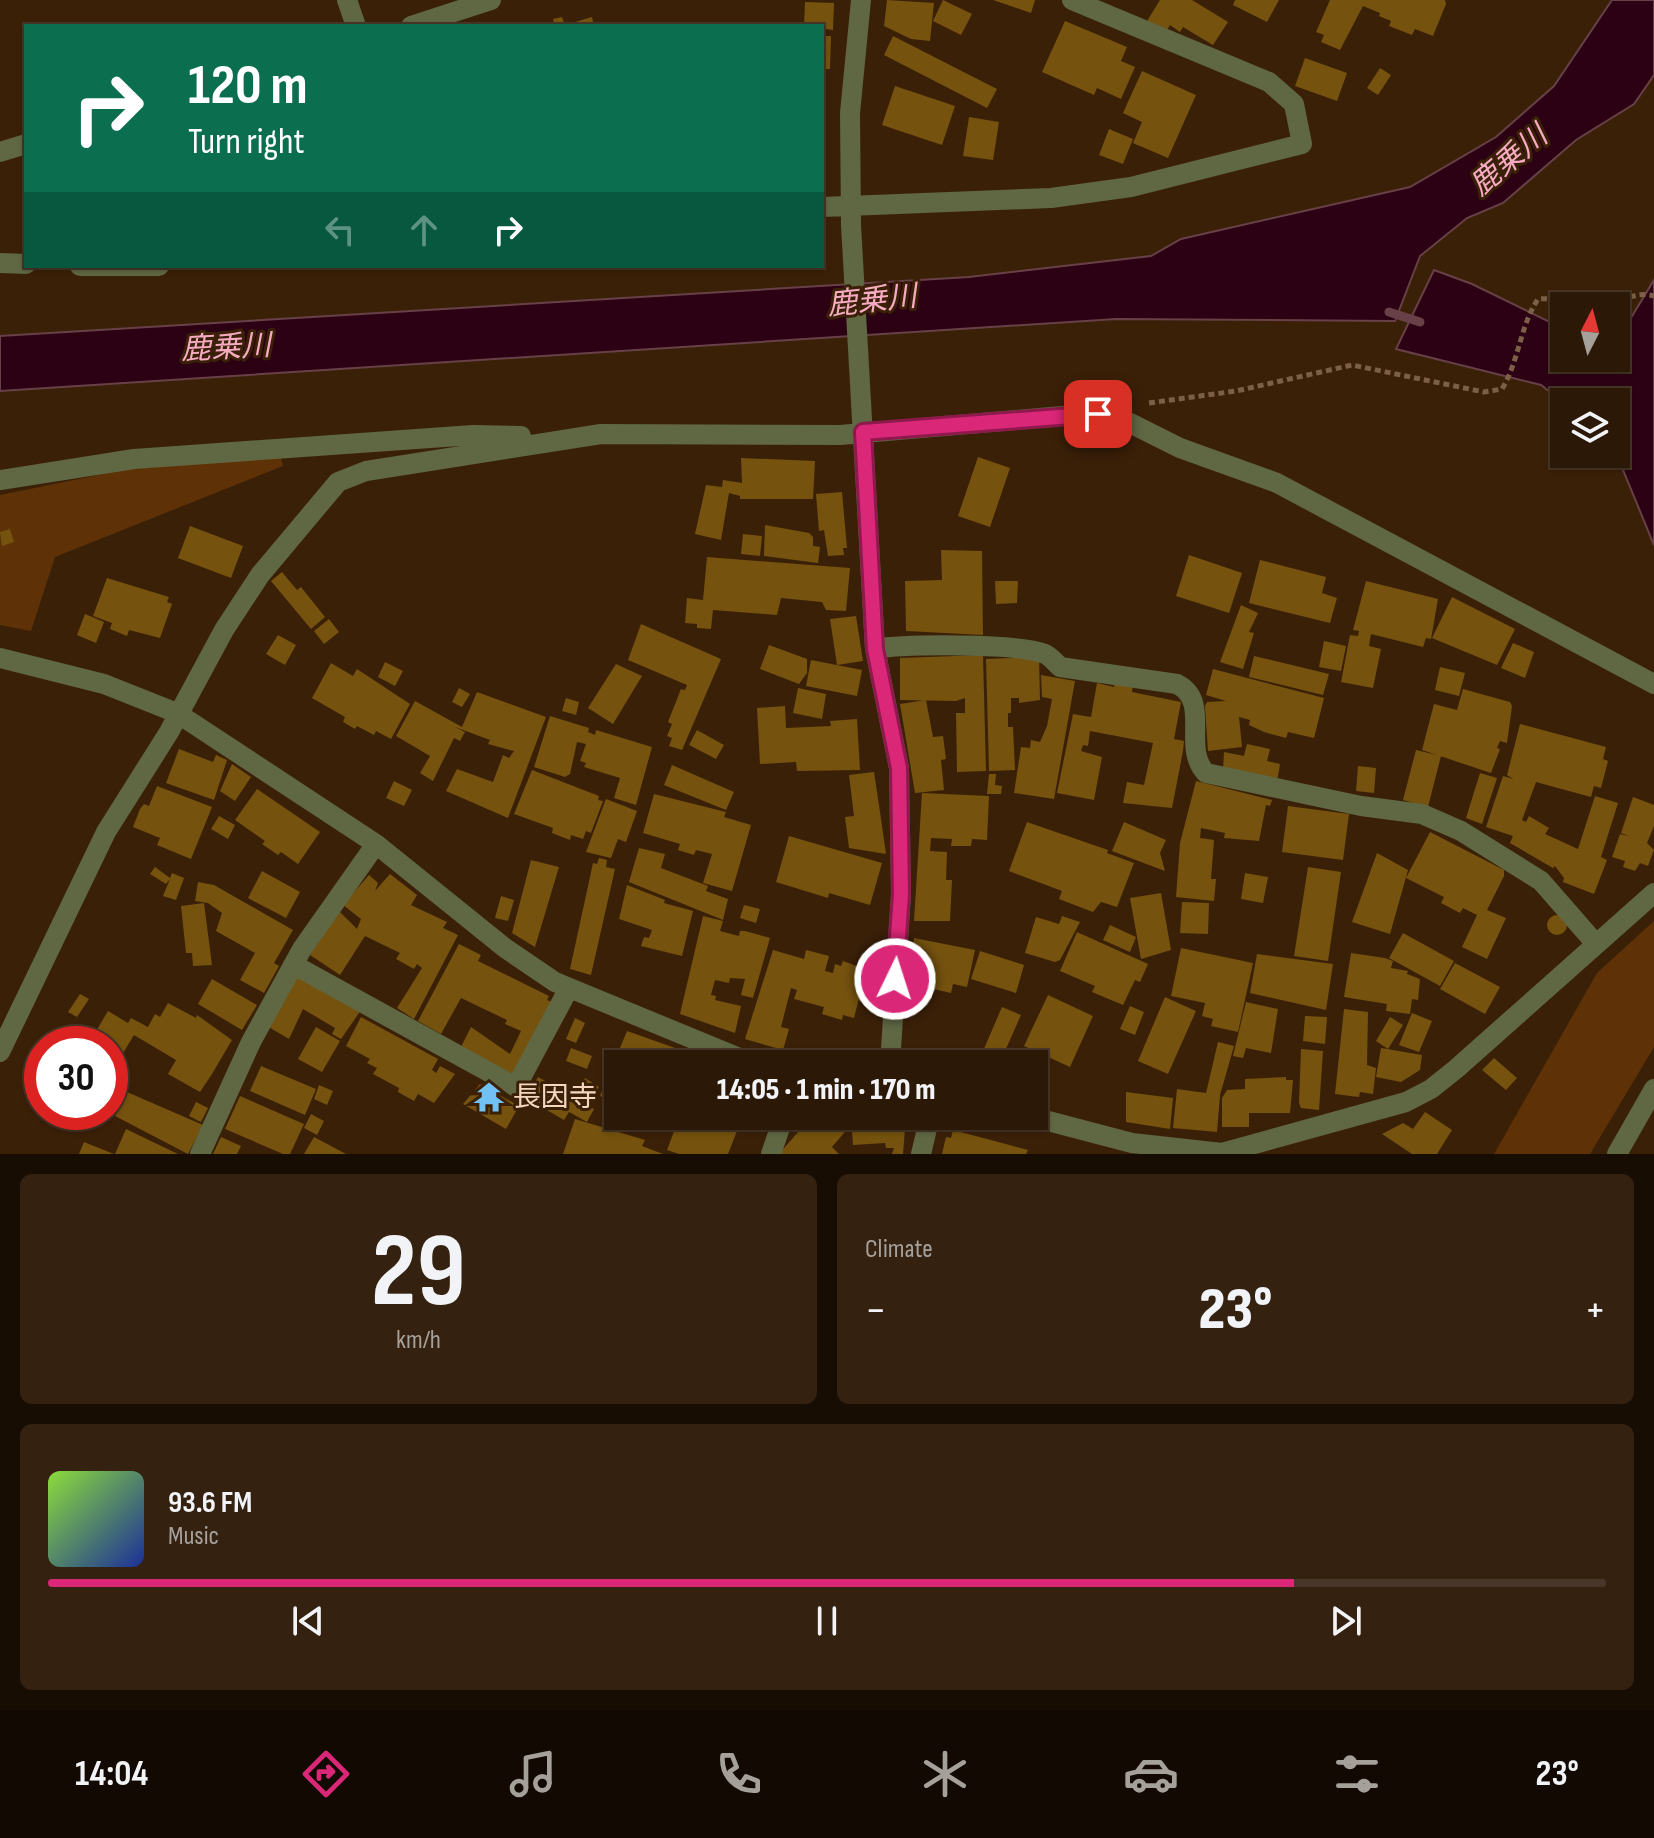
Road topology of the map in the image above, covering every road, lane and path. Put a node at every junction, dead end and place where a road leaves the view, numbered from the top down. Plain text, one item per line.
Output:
1 (347, 0) edge
2 (491, 0) edge
3 (861, 0) edge
4 (1072, 0) edge
5 (473, 16) edge
6 (355, 24) edge
7 (423, 24) edge
8 (24, 145) edge
9 (0, 152) edge
10 (824, 208) edge
11 (851, 215) junction
12 (0, 263) edge
13 (24, 264) edge
14 (1654, 296) edge
15 (1120, 418) junction
16 (863, 432) junction
17 (573, 437) junction
18 (0, 480) edge
19 (875, 649) junction
20 (0, 658) edge
21 (1654, 684) edge
22 (177, 713) junction
23 (376, 844) junction
24 (1654, 873) edge
25 (1649, 897) edge
26 (1596, 944) junction
27 (294, 965) junction
28 (569, 988) junction
29 (720, 1050) edge
30 (891, 1050) edge
31 (0, 1052) edge
32 (1654, 1089) edge
33 (1048, 1121) edge
34 (779, 1130) edge
35 (927, 1130) edge
36 (1222, 1153) edge
37 (200, 1154) edge
38 (771, 1154) edge
39 (921, 1154) edge
40 (1617, 1154) edge

1 - 6 street
2 - 5 street
3 - 11 street
4 - 11 street
5 - 7 street
8 - 9 street
10 - 11 street
11 - 16 street
12 - 13 street
14 - 15 path
15 - 16 street
15 - 21 street
16 - 17 street
16 - 19 street
17 - 18 street
17 - 22 street
19 - 26 street
19 - 30 street
20 - 22 street
22 - 23 street
22 - 31 street
23 - 27 street
23 - 28 street
24 - 25 street
25 - 26 street
26 - 36 street
27 - 28 street
27 - 37 street
28 - 29 street
32 - 40 street
33 - 36 street
34 - 38 street
35 - 39 street

